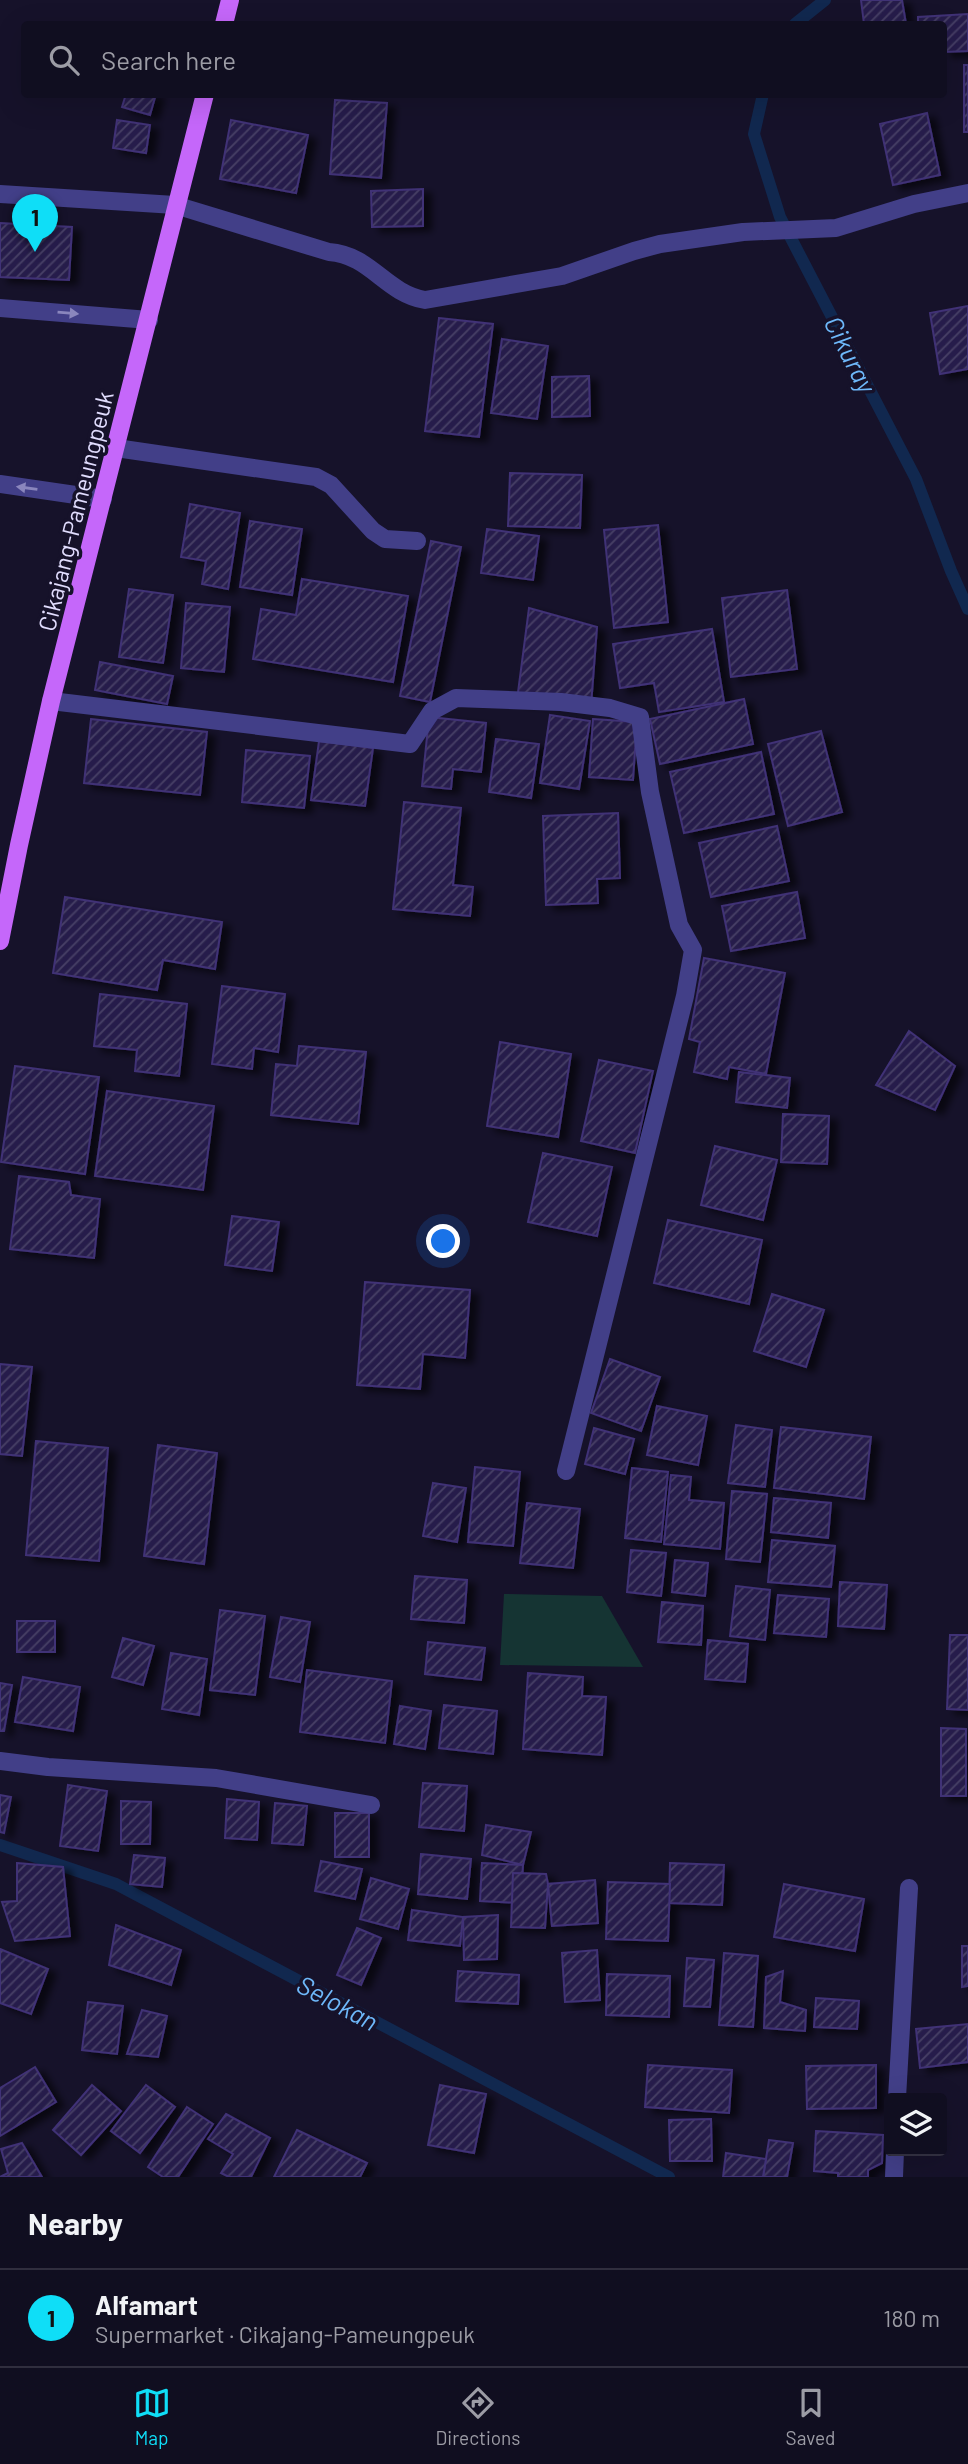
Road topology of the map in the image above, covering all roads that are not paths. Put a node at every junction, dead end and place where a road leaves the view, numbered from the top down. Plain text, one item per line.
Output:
1 (230, 0) edge
2 (225, 21) edge
3 (204, 98) edge
4 (968, 193) edge
5 (0, 194) edge
6 (175, 205) junction
7 (0, 307) edge
8 (149, 320) junction
9 (116, 448) junction
10 (0, 484) edge
11 (103, 499) junction
12 (418, 541) dead end
13 (51, 701) junction
14 (0, 941) edge
15 (566, 1471) dead end
16 (0, 1761) edge
17 (371, 1805) dead end
18 (908, 1888) dead end
19 (897, 2093) edge
20 (895, 2156) edge
21 (894, 2177) edge

1 - 2 main road
3 - 6 main road, Cikajang-Pameungpeuk
4 - 6 street
5 - 6 street
6 - 8 main road, Cikajang-Pameungpeuk
7 -> 8 street
8 - 9 main road, Cikajang-Pameungpeuk
9 - 11 main road, Cikajang-Pameungpeuk
9 - 12 street
11 -> 10 street
11 - 13 main road, Cikajang-Pameungpeuk
13 - 14 main road, Cikajang-Pameungpeuk
13 - 15 street
16 - 17 street
18 - 19 street
20 - 21 street

